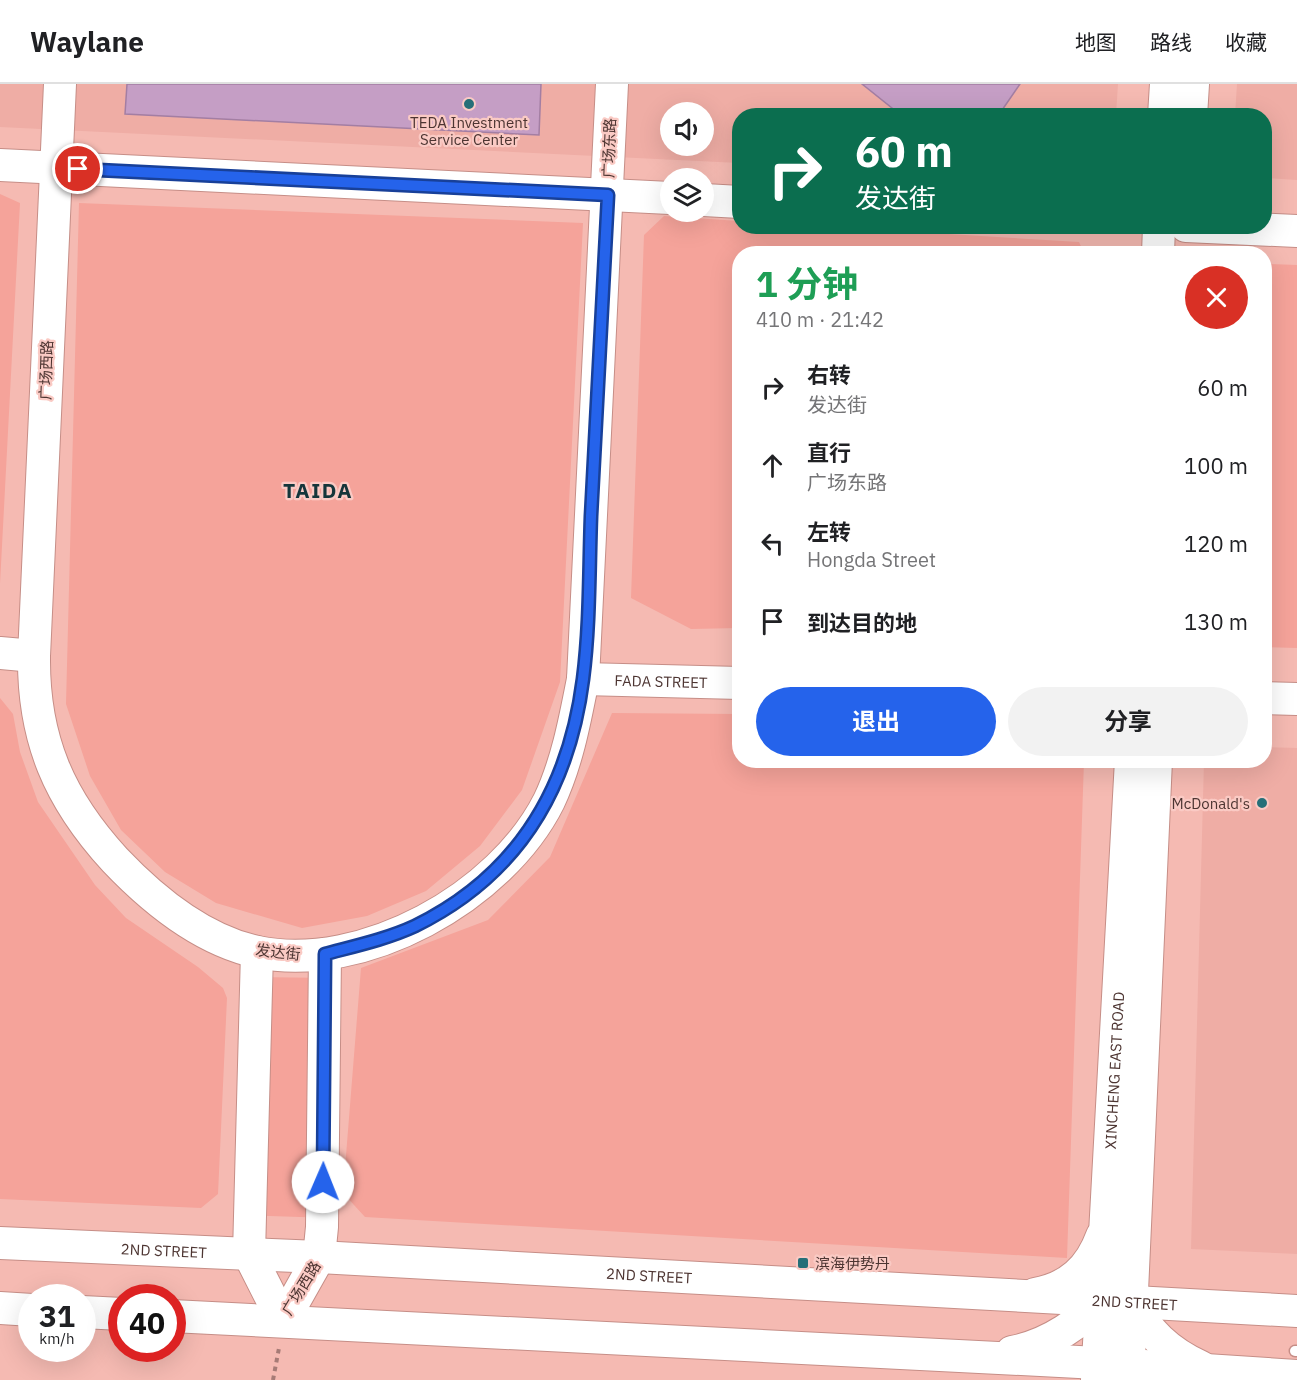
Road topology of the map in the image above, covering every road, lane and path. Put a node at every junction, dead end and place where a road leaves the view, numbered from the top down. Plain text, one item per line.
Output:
1 (60, 84) edge
2 (612, 84) edge
3 (1166, 84) edge
4 (1193, 84) edge
5 (1164, 108) edge
6 (1192, 108) edge
7 (0, 165) edge
8 (55, 168) junction
9 (608, 195) junction
10 (660, 198) edge
11 (714, 201) edge
12 (732, 202) edge
13 (1272, 230) edge
14 (1297, 231) edge
15 (0, 653) edge
16 (34, 656) junction
17 (583, 679) junction
18 (732, 683) edge
19 (1272, 698) edge
20 (1297, 699) edge
21 (1131, 768) edge
22 (1155, 768) edge
23 (256, 952) junction
24 (325, 954) junction
25 (1121, 1221) junction
26 (0, 1243) edge
27 (249, 1254) junction
28 (319, 1257) junction
29 (1126, 1289) junction
30 (1019, 1296) junction
31 (1101, 1301) junction
32 (1200, 1306) junction
33 (0, 1308) edge
34 (18, 1309) edge
35 (1297, 1311) edge
36 (186, 1317) edge
37 (283, 1321) junction
38 (979, 1357) junction
39 (1296, 1359) edge
40 (1098, 1371) edge
41 (1216, 1372) junction
42 (1128, 1373) edge

1 - 8 main road, 广场西路
2 - 9 main road, 广场东路
3 - 5 main road
4 - 6 main road
7 - 8 main road
8 - 9 main road
8 - 16 main road, 广场西路
9 - 10 main road
9 - 17 main road, 广场东路
11 - 12 main road
13 - 14 main road
15 - 16 main road
16 - 23 main road, 发达街
17 - 18 main road, FADA STREET
17 - 24 main road, 发达街
19 - 20 main road
21 - 25 main road, XINCHENG EAST ROAD
22 - 25 main road, XINCHENG EAST ROAD
23 - 24 main road, 发达街
23 - 27 main road, 广场西路
24 - 28 main road, 广场西路
25 - 29 main road
25 - 30 main road
25 - 31 main road, XINCHENG EAST ROAD
25 - 32 main road
26 - 27 main road, 2ND STREET
27 - 28 main road, 2ND STREET
27 - 37 main road, 广场西路
28 - 30 main road, 2ND STREET
28 - 37 main road, 广场西路
29 - 31 main road
29 - 32 main road, 2ND STREET
29 - 41 main road
29 - 42 main road
30 - 31 main road, 2ND STREET
31 - 38 main road
31 - 40 main road, XINCHENG EAST ROAD
32 - 35 main road, 2ND STREET
33 - 34 main road
36 - 37 main road
37 - 38 main road
38 - 40 main road
39 - 41 main road
40 - 42 main road
41 - 42 main road

